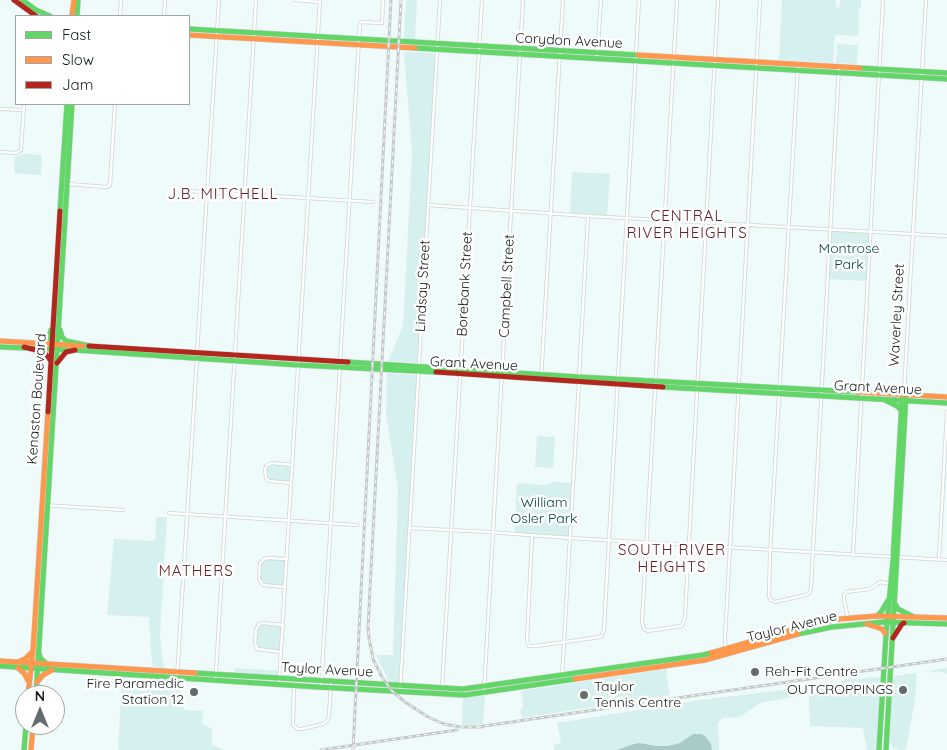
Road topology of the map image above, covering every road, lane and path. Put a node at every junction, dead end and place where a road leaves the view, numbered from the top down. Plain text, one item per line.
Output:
1 (14, 0) edge
2 (22, 0) edge
3 (74, 0) edge
4 (78, 0) edge
5 (121, 0) edge
6 (165, 0) edge
7 (219, 0) edge
8 (256, 0) edge
9 (294, 0) edge
10 (383, 0) edge
11 (440, 0) edge
12 (482, 0) edge
13 (523, 0) edge
14 (563, 0) edge
15 (601, 0) edge
16 (639, 0) edge
17 (678, 0) edge
18 (718, 0) edge
19 (760, 0) edge
20 (884, 0) edge
21 (926, 0) edge
22 (319, 1) edge
23 (37, 15) edge
24 (72, 15) edge
25 (77, 15) edge
26 (120, 15) edge
27 (164, 15) edge
28 (190, 29) edge
29 (216, 34) junction
30 (190, 35) edge
31 (254, 36) junction
32 (317, 40) junction
33 (359, 43) junction
34 (437, 47) junction
35 (479, 50) junction
36 (520, 52) junction
37 (560, 54) junction
38 (597, 57) junction
39 (636, 59) junction
40 (674, 61) junction
41 (715, 64) junction
42 (756, 66) junction
43 (798, 68) junction
44 (839, 70) junction
45 (880, 72) junction
46 (947, 73) edge
47 (922, 75) junction
48 (947, 79) edge
49 (24, 105) edge
50 (67, 105) edge
51 (72, 105) edge
52 (115, 105) edge
53 (0, 109) edge
54 (24, 110) junction
55 (0, 152) edge
56 (68, 184) junction
57 (189, 191) dead end
58 (207, 192) junction
59 (244, 194) junction
60 (308, 198) junction
61 (349, 201) junction
62 (373, 202) dead end
63 (428, 205) junction
64 (470, 208) junction
65 (511, 210) junction
66 (550, 214) junction
67 (588, 216) junction
68 (626, 218) junction
69 (665, 220) junction
70 (706, 222) junction
71 (747, 224) junction
72 (789, 227) junction
73 (830, 229) junction
74 (871, 231) junction
75 (913, 234) junction
76 (947, 236) edge
77 (54, 316) junction
78 (58, 327) junction
79 (0, 341) edge
80 (36, 343) junction
81 (0, 346) edge
82 (90, 346) junction
83 (54, 347) junction
84 (24, 348) junction
85 (74, 350) junction
86 (197, 356) junction
87 (235, 358) junction
88 (298, 362) junction
89 (54, 363) junction
90 (340, 364) junction
91 (419, 369) junction
92 (460, 371) junction
93 (502, 374) junction
94 (541, 377) junction
95 (579, 379) junction
96 (617, 381) junction
97 (656, 384) junction
98 (697, 386) junction
99 (738, 388) junction
100 (780, 390) junction
101 (821, 393) junction
102 (861, 395) junction
103 (904, 397) junction
104 (947, 397) edge
105 (882, 399) junction
106 (947, 403) edge
107 (901, 411) junction
108 (947, 412) edge
109 (292, 465) junction
110 (291, 483) junction
111 (44, 506) junction
112 (123, 510) dead end
113 (169, 513) dead end
114 (187, 514) junction
115 (225, 517) junction
116 (289, 521) junction
117 (330, 523) junction
118 (357, 525) dead end
119 (410, 528) junction
120 (452, 530) junction
121 (493, 533) junction
122 (532, 536) junction
123 (570, 538) junction
124 (608, 540) junction
125 (646, 542) junction
126 (688, 545) junction
127 (730, 547) junction
128 (771, 550) junction
129 (812, 552) junction
130 (853, 554) junction
131 (895, 557) junction
132 (940, 559) junction
133 (287, 560) junction
134 (947, 560) edge
135 (891, 584) junction
136 (285, 587) junction
137 (890, 596) junction
138 (895, 604) junction
139 (877, 616) junction
140 (915, 617) junction
141 (848, 618) junction
142 (947, 618) edge
143 (891, 619) junction
144 (864, 623) junction
145 (906, 623) junction
146 (947, 624) edge
147 (283, 625) junction
148 (886, 635) junction
149 (893, 638) junction
150 (564, 643) junction
151 (36, 652) junction
152 (281, 652) junction
153 (726, 652) junction
154 (0, 662) edge
155 (650, 663) junction
156 (18, 665) junction
157 (48, 665) junction
158 (0, 666) edge
159 (31, 666) junction
160 (37, 667) junction
161 (643, 669) junction
162 (52, 670) junction
163 (177, 675) junction
164 (562, 676) junction
165 (215, 678) junction
166 (29, 682) junction
167 (279, 682) junction
168 (36, 684) joint
169 (321, 684) junction
170 (29, 685) edge
171 (294, 685) junction
172 (331, 685) junction
173 (442, 688) junction
174 (401, 689) junction
175 (484, 690) junction
176 (25, 735) edge
177 (32, 735) edge
178 (24, 750) edge
179 (31, 750) edge
180 (879, 750) edge
181 (886, 750) edge

1 - 23 main road
2 - 23 main road
3 - 24 main road
4 - 25 main road
5 - 26 street
6 - 27 street
7 - 29 street
8 - 31 street
9 - 22 street
10 - 33 street
11 - 34 street, Lindsay Street
12 - 35 street, Borebank Street
13 - 36 street, Campbell Street
14 - 37 street
15 - 38 street
16 - 39 street
17 - 40 street
18 - 41 street
19 - 42 street
20 - 45 street
21 - 47 street, Waverley Street
22 - 32 street
28 - 29 main road, Corydon Avenue
29 - 30 main road, Corydon Avenue
29 - 31 main road, Corydon Avenue
29 - 58 street
31 - 32 main road, Corydon Avenue
31 - 59 street
32 - 33 main road, Corydon Avenue
32 - 60 street
33 - 34 main road, Corydon Avenue
33 - 61 street
34 - 35 main road, Corydon Avenue
34 - 63 street, Lindsay Street
35 - 36 main road, Corydon Avenue
35 - 64 street, Borebank Street
36 - 37 main road, Corydon Avenue
36 - 65 street, Campbell Street
37 - 38 main road, Corydon Avenue
37 - 66 street
38 - 39 main road, Corydon Avenue
39 - 40 main road, Corydon Avenue
39 - 68 street
40 - 41 main road, Corydon Avenue
40 - 69 street
41 - 42 main road, Corydon Avenue
41 - 70 street
42 - 43 main road, Corydon Avenue
42 - 71 street
43 - 44 main road, Corydon Avenue
43 - 72 street
44 - 45 main road, Corydon Avenue
44 - 73 street
45 - 47 main road, Corydon Avenue
45 - 74 street
46 - 47 main road, Corydon Avenue
47 - 48 main road, Corydon Avenue
47 - 75 street, Waverley Street
49 - 54 street
50 - 77 main road, Kenaston Boulevard
51 - 56 main road, Kenaston Boulevard
52 - 56 street
53 - 54 street
54 - 55 street
56 - 78 main road, Kenaston Boulevard
57 - 58 street
58 - 59 street
58 - 86 street
59 - 60 street
59 - 87 street
60 - 61 street
60 - 88 street
61 - 62 street
61 - 90 street
63 - 64 street
63 - 91 street, Lindsay Street
64 - 65 street
64 - 92 street, Borebank Street
65 - 66 street
65 - 93 street, Campbell Street
66 - 67 street
66 - 94 street
67 - 68 street
67 - 95 street
68 - 69 street
68 - 96 street
69 - 70 street
69 - 97 street
70 - 71 street
70 - 98 street
71 - 72 street
71 - 99 street
72 - 73 street
72 - 100 street
73 - 74 street
73 - 101 street
74 - 75 street
74 - 102 street
75 - 76 street
75 - 103 street, Waverley Street
77 - 80 main road
77 - 83 main road, Kenaston Boulevard
78 - 82 main road
78 - 83 main road, Kenaston Boulevard
79 - 80 main road, Grant Avenue
80 - 83 main road, Grant Avenue
81 - 84 main road, Grant Avenue
82 - 83 main road, Grant Avenue
82 - 86 main road, Grant Avenue
83 - 84 main road, Grant Avenue
83 - 85 main road, Grant Avenue
83 - 89 main road, Kenaston Boulevard
84 - 89 main road
85 - 86 main road, Grant Avenue
85 - 89 main road
86 - 87 main road, Grant Avenue
86 - 114 street
87 - 88 main road, Grant Avenue
87 - 115 street
88 - 90 main road, Grant Avenue
88 - 109 street
89 - 111 main road, Kenaston Boulevard
90 - 91 main road, Grant Avenue
90 - 117 street
91 - 92 main road, Grant Avenue
91 - 119 street, Lindsay Street
92 - 93 main road, Grant Avenue
92 - 120 street, Borebank Street
93 - 94 main road, Grant Avenue
93 - 121 street, Campbell Street
94 - 95 main road, Grant Avenue
95 - 96 main road, Grant Avenue
95 - 123 street
96 - 97 main road, Grant Avenue
96 - 124 street
97 - 98 main road, Grant Avenue
97 - 125 street
98 - 99 main road, Grant Avenue
98 - 126 street
99 - 100 main road, Grant Avenue
99 - 127 street
100 - 101 main road, Grant Avenue
100 - 128 street
101 - 102 main road, Grant Avenue
101 - 129 street
102 - 103 main road, Grant Avenue
102 - 105 main road, Grant Avenue
102 - 130 street
103 - 104 main road, Grant Avenue
103 - 105 main road, Grant Avenue
103 - 106 main road, Grant Avenue
103 - 107 main road, Waverley Street
103 - 131 main road, Waverley Street
105 - 107 main road
107 - 131 main road, Waverley Street
108 - 132 street
109 - 110 street
109 - 110 street
110 - 116 street
111 - 112 street
111 - 151 main road, Kenaston Boulevard
113 - 114 street
114 - 115 street
114 - 163 street
115 - 116 street
115 - 165 street
116 - 117 street
116 - 133 street
117 - 118 street
117 - 169 street
119 - 120 street
119 - 174 street, Lindsay Street
120 - 121 street
120 - 173 street, Borebank Street
121 - 122 street
121 - 175 street, Campbell Street
122 - 123 street
122 - 150 street
123 - 124 street
123 - 150 street
124 - 125 street
124 - 150 street
125 - 126 street
125 - 126 street
126 - 127 street
127 - 128 street
127 - 153 street
128 - 129 street
128 - 129 street
129 - 130 street
130 - 131 street
131 - 132 street
131 - 135 main road, Waverley Street
131 - 138 main road, Waverley Street
132 - 134 street
133 - 136 street
133 - 136 street
135 - 137 main road, Waverley Street
135 - 141 street
136 - 147 street
137 - 139 main road
137 - 143 main road, Waverley Street
138 - 140 main road
138 - 143 main road, Waverley Street
139 - 141 main road, Taylor Avenue
139 - 143 main road, Taylor Avenue
140 - 142 main road, Taylor Avenue
140 - 143 main road, Taylor Avenue
141 - 153 main road, Taylor Avenue
143 - 144 main road, Taylor Avenue
143 - 145 main road, Taylor Avenue
143 - 148 main road, Waverley Street
143 - 149 main road, Waverley Street
144 - 148 main road
144 - 153 main road, Taylor Avenue
145 - 146 main road, Taylor Avenue
145 - 149 main road
147 - 152 street
147 - 152 street
148 - 180 main road, Waverley Street
149 - 181 main road, Waverley Street
150 - 164 street
151 - 156 main road
151 - 157 main road
151 - 159 main road, Kenaston Boulevard
151 - 160 main road, Kenaston Boulevard
152 - 167 street
153 - 155 main road, Taylor Avenue
153 - 161 main road, Taylor Avenue
154 - 156 main road, Taylor Avenue
155 - 161 main road
155 - 164 main road, Taylor Avenue
156 - 158 main road, Taylor Avenue
156 - 159 main road, Taylor Avenue
156 - 166 main road
157 - 160 main road, Taylor Avenue
157 - 163 main road, Taylor Avenue
159 - 160 main road, Taylor Avenue
159 - 166 main road, Kenaston Boulevard
160 - 162 main road, Taylor Avenue
160 - 168 main road, Kenaston Boulevard
161 - 175 main road, Taylor Avenue
162 - 163 main road, Taylor Avenue
162 - 168 main road
163 - 165 main road, Taylor Avenue
164 - 175 main road, Taylor Avenue
165 - 167 main road, Taylor Avenue
166 - 170 main road, Kenaston Boulevard
167 - 169 main road, Taylor Avenue
167 - 171 main road, Taylor Avenue
169 - 171 main road, Taylor Avenue
169 - 172 main road, Taylor Avenue
171 - 172 street
172 - 174 main road, Taylor Avenue
173 - 174 main road, Taylor Avenue
173 - 175 main road, Taylor Avenue
174 - 175 main road, Taylor Avenue
176 - 178 main road
177 - 179 main road

